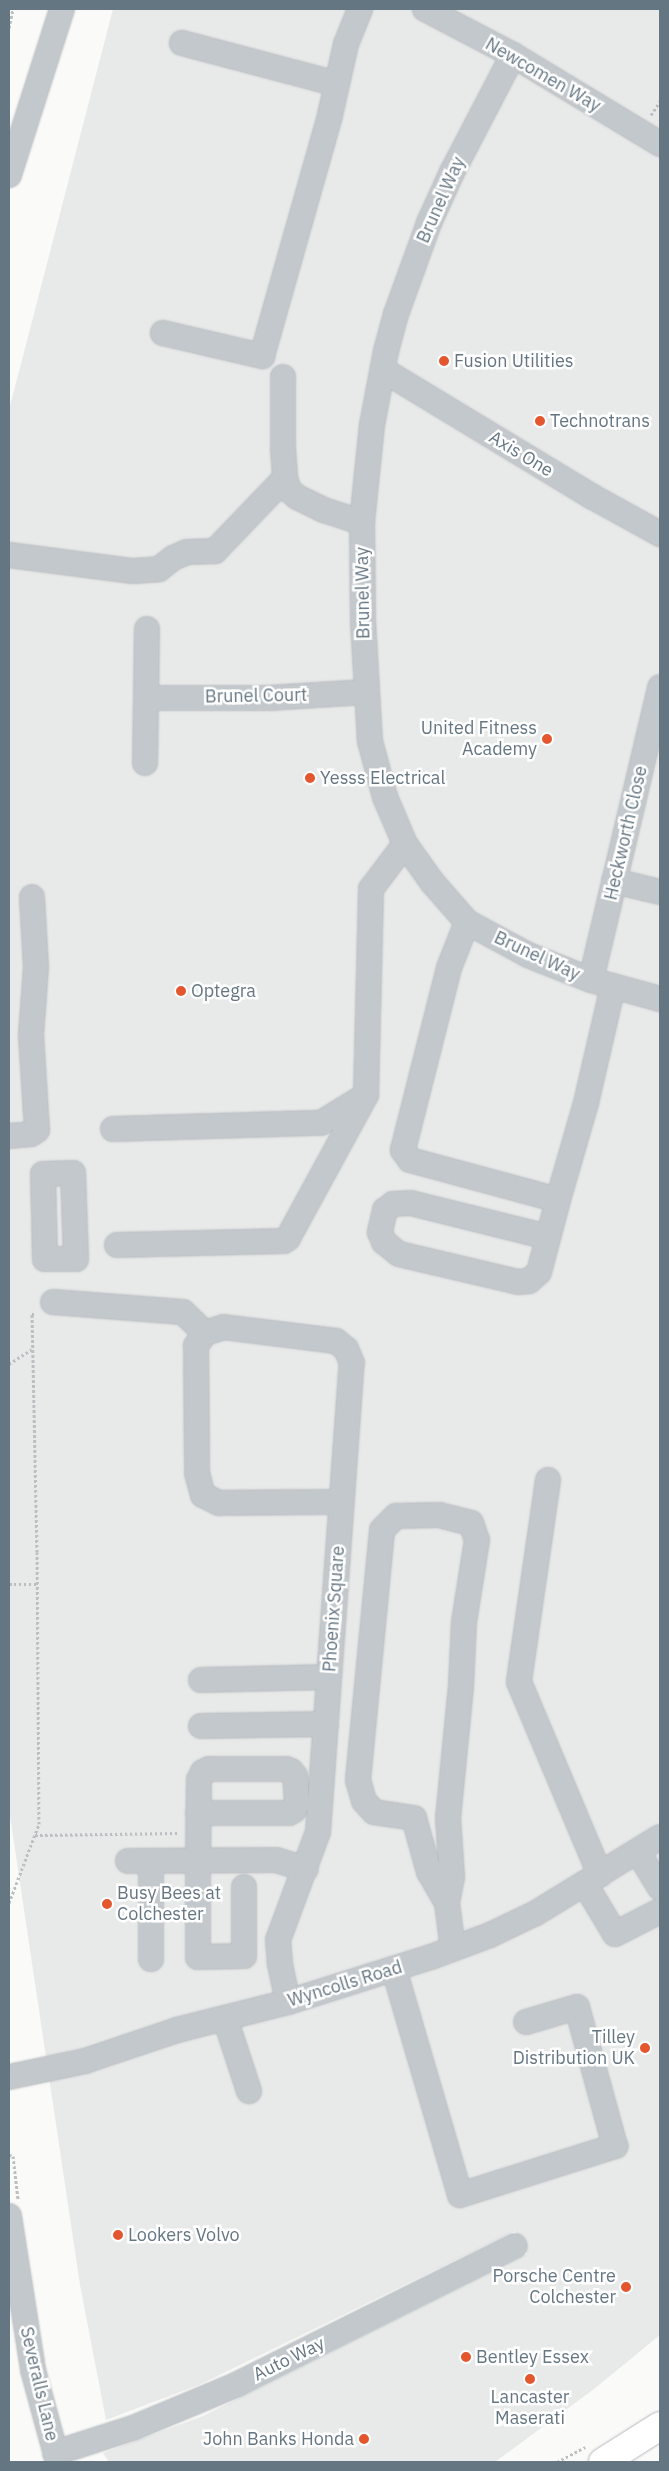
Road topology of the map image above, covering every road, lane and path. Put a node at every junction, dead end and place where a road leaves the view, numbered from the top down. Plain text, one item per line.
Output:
1 (12, 9) edge
2 (62, 9) edge
3 (360, 9) edge
4 (425, 9) edge
5 (9, 28) edge
6 (182, 43) dead end
7 (513, 55) junction
8 (336, 84) junction
9 (660, 144) edge
10 (9, 175) edge
11 (162, 333) dead end
12 (383, 370) junction
13 (283, 377) dead end
14 (284, 478) junction
15 (362, 522) junction
16 (660, 534) edge
17 (9, 555) edge
18 (147, 629) dead end
19 (660, 687) edge
20 (366, 692) junction
21 (146, 698) junction
22 (144, 763) dead end
23 (405, 844) junction
24 (614, 881) junction
25 (660, 892) edge
26 (32, 897) dead end
27 (467, 922) junction
28 (602, 983) junction
29 (660, 999) edge
30 (366, 1096) junction
31 (113, 1129) dead end
32 (9, 1136) edge
33 (558, 1200) junction
34 (548, 1237) junction
35 (117, 1245) dead end
36 (52, 1302) joint
37 (205, 1333) junction
38 (32, 1349) junction
39 (9, 1364) edge
40 (548, 1480) dead end
41 (342, 1502) junction
42 (9, 1584) edge
43 (37, 1584) junction
44 (329, 1677) junction
45 (201, 1680) dead end
46 (326, 1724) junction
47 (201, 1726) dead end
48 (414, 1818) junction
49 (448, 1818) junction
50 (198, 1823) joint
51 (34, 1835) junction
52 (660, 1837) edge
53 (638, 1852) junction
54 (198, 1861) junction
55 (306, 1869) junction
56 (593, 1879) junction
57 (244, 1886) dead end
58 (660, 1888) edge
59 (9, 1903) edge
60 (447, 1903) junction
61 (660, 1911) edge
62 (453, 1949) junction
63 (151, 1959) dead end
64 (394, 1969) junction
65 (288, 2002) junction
66 (224, 2018) junction
67 (526, 2022) dead end
68 (9, 2076) edge
69 (249, 2091) dead end
70 (9, 2216) edge
71 (515, 2246) dead end
72 (660, 2426) edge
73 (56, 2458) edge
74 (603, 2462) edge

1 - 5 path
2 - 10 street
3 - 8 street
4 - 7 street, Newcomen Way
6 - 8 street
7 - 9 street, Newcomen Way
7 - 12 street, Brunel Way
8 - 11 street
12 - 15 street, Brunel Way
12 - 16 street, Axis One
13 - 14 street
14 - 15 street
14 - 17 street
15 - 20 street, Brunel Way
18 - 21 street
19 - 24 street, Heckworth Close
20 - 21 street, Brunel Court
20 - 23 street, Brunel Way
21 - 22 street
23 - 27 street, Brunel Way
23 - 30 street
24 - 25 street
24 - 28 street, Heckworth Close
26 - 32 street
27 - 28 street, Brunel Way
27 - 33 street
28 - 29 street, Brunel Way
28 - 33 street, Heckworth Close
30 - 31 street
30 - 35 street
33 - 34 street, Heckworth Close
34 - 34 street, Heckworth Close
36 - 37 street
36 - 38 path
37 - 41 street, Phoenix Square
37 - 41 street
38 - 39 path
38 - 43 path
40 - 56 street
41 - 44 street, Phoenix Square
42 - 43 path
43 - 51 path
44 - 45 street
44 - 46 street, Phoenix Square
46 - 47 street
46 - 55 street, Phoenix Square
48 - 49 street
48 - 49 street
48 - 60 street
49 - 60 street
50 - 51 path
50 - 54 street
51 - 59 path
52 - 53 street, Wyncolls Road
53 - 56 street, Wyncolls Road
53 - 58 street
54 - 55 street
54 - 57 street
54 - 63 street
55 - 65 street, Phoenix Square
56 - 61 street
56 - 62 street, Wyncolls Road
60 - 62 street
62 - 64 street, Wyncolls Road
64 - 65 street, Wyncolls Road
64 - 67 street
65 - 66 street, Wyncolls Road
66 - 68 street, Wyncolls Road
66 - 69 street
70 - 73 street, Severalls Lane
71 - 73 street, Auto Way
72 - 74 main road

